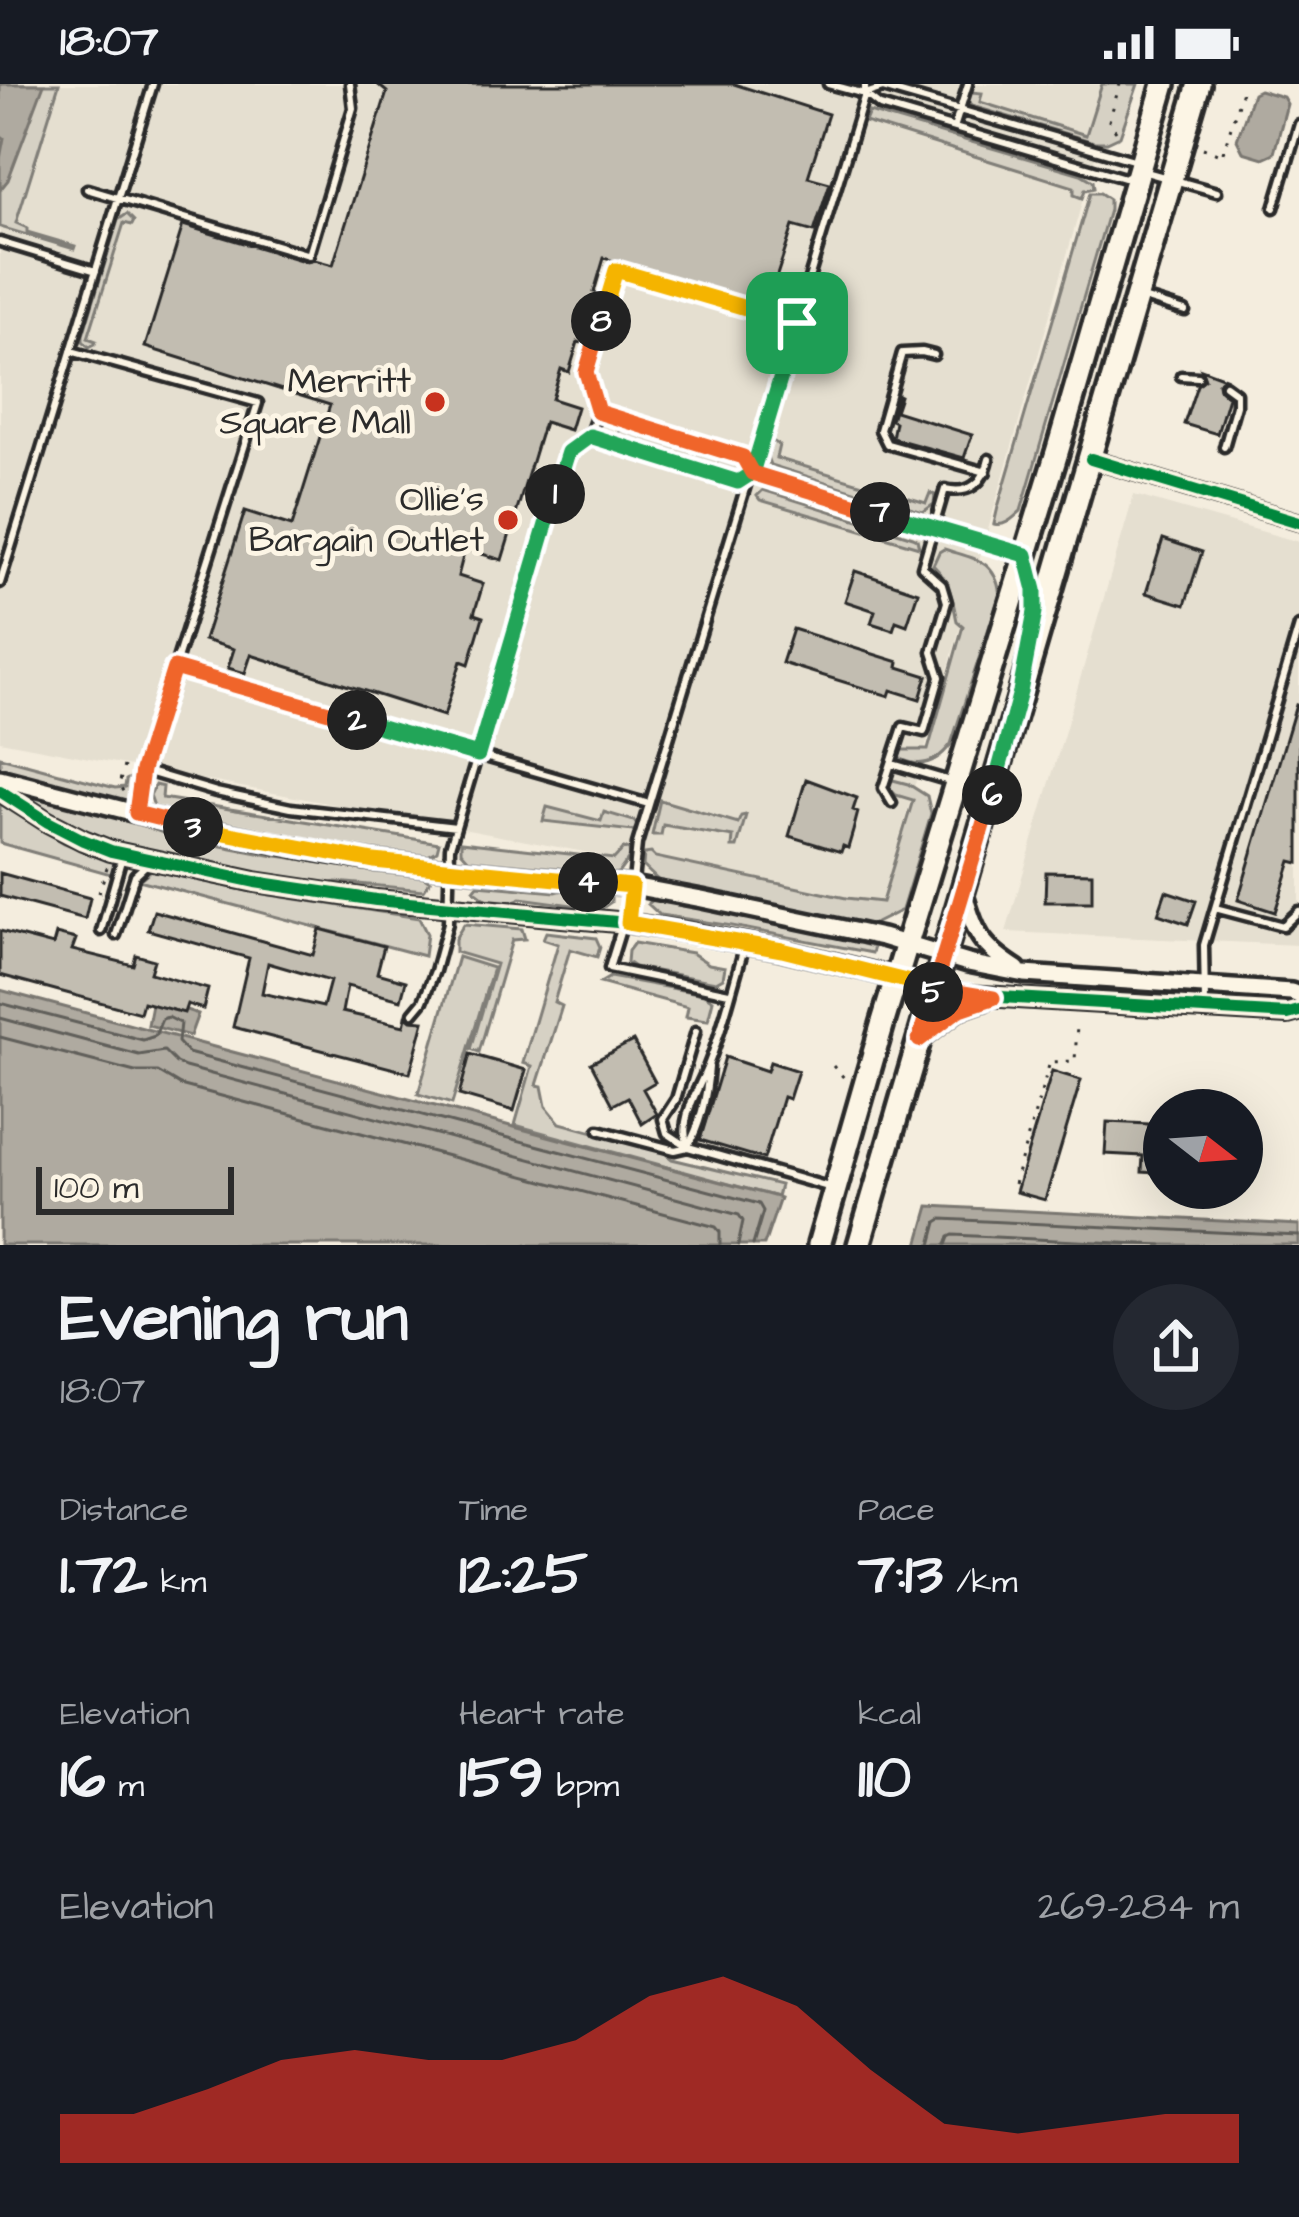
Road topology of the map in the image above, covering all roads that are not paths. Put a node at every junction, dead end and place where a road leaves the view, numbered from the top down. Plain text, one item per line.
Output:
1 (153, 84) edge
2 (350, 84) edge
3 (828, 84) edge
4 (865, 84) edge
5 (968, 84) edge
6 (1163, 84) edge
7 (1199, 84) edge
8 (866, 94) junction
9 (959, 110) junction
10 (1299, 124) edge
11 (954, 128) junction
12 (1138, 170) junction
13 (1170, 179) junction
14 (87, 189) dead end
15 (1217, 192) dead end
16 (118, 198) junction
17 (1274, 208) dead end
18 (0, 242) edge
19 (96, 271) junction
20 (1137, 296) junction
21 (1185, 311) dead end
22 (797, 323) junction
23 (71, 351) junction
24 (934, 355) dead end
25 (1082, 366) junction
26 (1181, 376) dead end
27 (1198, 377) dead end
28 (1225, 386) dead end
29 (598, 412) junction
30 (590, 436) junction
31 (1224, 447) dead end
32 (989, 459) dead end
33 (1090, 459) junction
34 (986, 472) junction
35 (752, 473) junction
36 (1299, 522) edge
37 (933, 528) junction
38 (1026, 555) junction
39 (0, 583) edge
40 (1299, 626) edge
41 (174, 668) junction
42 (1020, 692) junction
43 (478, 755) junction
44 (892, 764) junction
45 (142, 770) junction
46 (0, 778) edge
47 (957, 783) junction
48 (0, 791) edge
49 (892, 803) dead end
50 (650, 804) junction
51 (129, 811) junction
52 (457, 827) junction
53 (117, 852) junction
54 (150, 861) junction
55 (450, 868) junction
56 (632, 886) junction
57 (963, 890) junction
58 (447, 907) junction
59 (1215, 908) junction
60 (1299, 910) edge
61 (626, 923) junction
62 (100, 931) dead end
63 (116, 935) dead end
64 (746, 943) junction
65 (908, 943) junction
66 (944, 956) junction
67 (1024, 974) junction
68 (897, 980) junction
69 (1204, 986) junction
70 (934, 988) junction
71 (730, 993) junction
72 (1299, 995) edge
73 (993, 998) junction
74 (1205, 1008) junction
75 (1299, 1010) edge
76 (413, 1013) dead end
77 (696, 1031) dead end
78 (919, 1040) junction
79 (599, 1130) dead end
80 (688, 1147) junction
81 (835, 1189) junction
82 (819, 1245) edge
83 (859, 1245) edge

1 - 16 lane
2 - 16 lane
3 - 8 lane
4 - 8 lane
5 - 9 lane
6 - 12 main road
7 - 13 main road
8 - 9 lane
8 - 11 lane
8 - 22 lane
9 - 11 lane
9 - 12 lane
10 - 17 lane
11 - 12 lane
12 - 13 lane
12 - 25 main road
13 - 15 lane
13 - 20 main road
14 - 16 lane
16 - 19 lane
18 - 19 lane
19 - 23 lane
20 - 21 lane
20 - 33 main road
22 - 29 lane
22 - 35 lane
23 - 39 lane
23 - 41 lane
24 - 34 lane
25 - 33 main road
25 - 38 main road
26 - 27 lane
28 - 31 lane
29 - 30 lane
29 - 35 lane
30 - 35 lane
30 - 43 lane
32 - 34 lane
33 - 36 street
33 - 42 main road
34 - 37 lane
35 - 37 lane
35 - 50 lane
37 - 38 lane
37 - 44 lane
38 - 42 main road
38 - 47 main road
40 - 59 lane
41 - 43 lane
41 - 45 lane
42 - 57 main road
43 - 50 lane
43 - 52 lane
44 - 47 lane
44 - 49 lane
45 - 51 lane
45 - 52 lane
46 - 51 street
47 - 65 main road
48 - 53 street
50 - 56 lane
51 - 55 street
52 - 55 lane
53 - 54 street
53 - 62 lane
54 - 58 street
54 - 63 lane
55 - 56 street
55 - 58 lane
56 - 61 lane
56 - 65 street
57 - 66 main road
57 - 67 street
58 - 61 street
58 - 76 lane
59 - 60 lane
59 - 69 lane
61 - 64 street
61 - 71 lane
64 - 68 street
64 - 71 lane
65 - 66 street
65 - 68 main road
66 - 67 street
66 - 70 main road
67 - 69 street
68 - 70 street
68 - 81 main road
69 - 72 street
69 - 74 lane
70 - 73 street
70 - 78 main road
71 - 80 lane
73 - 74 street
73 - 78 street
74 - 75 street
77 - 80 lane
78 - 83 main road
79 - 80 lane
80 - 81 lane
81 - 82 main road

